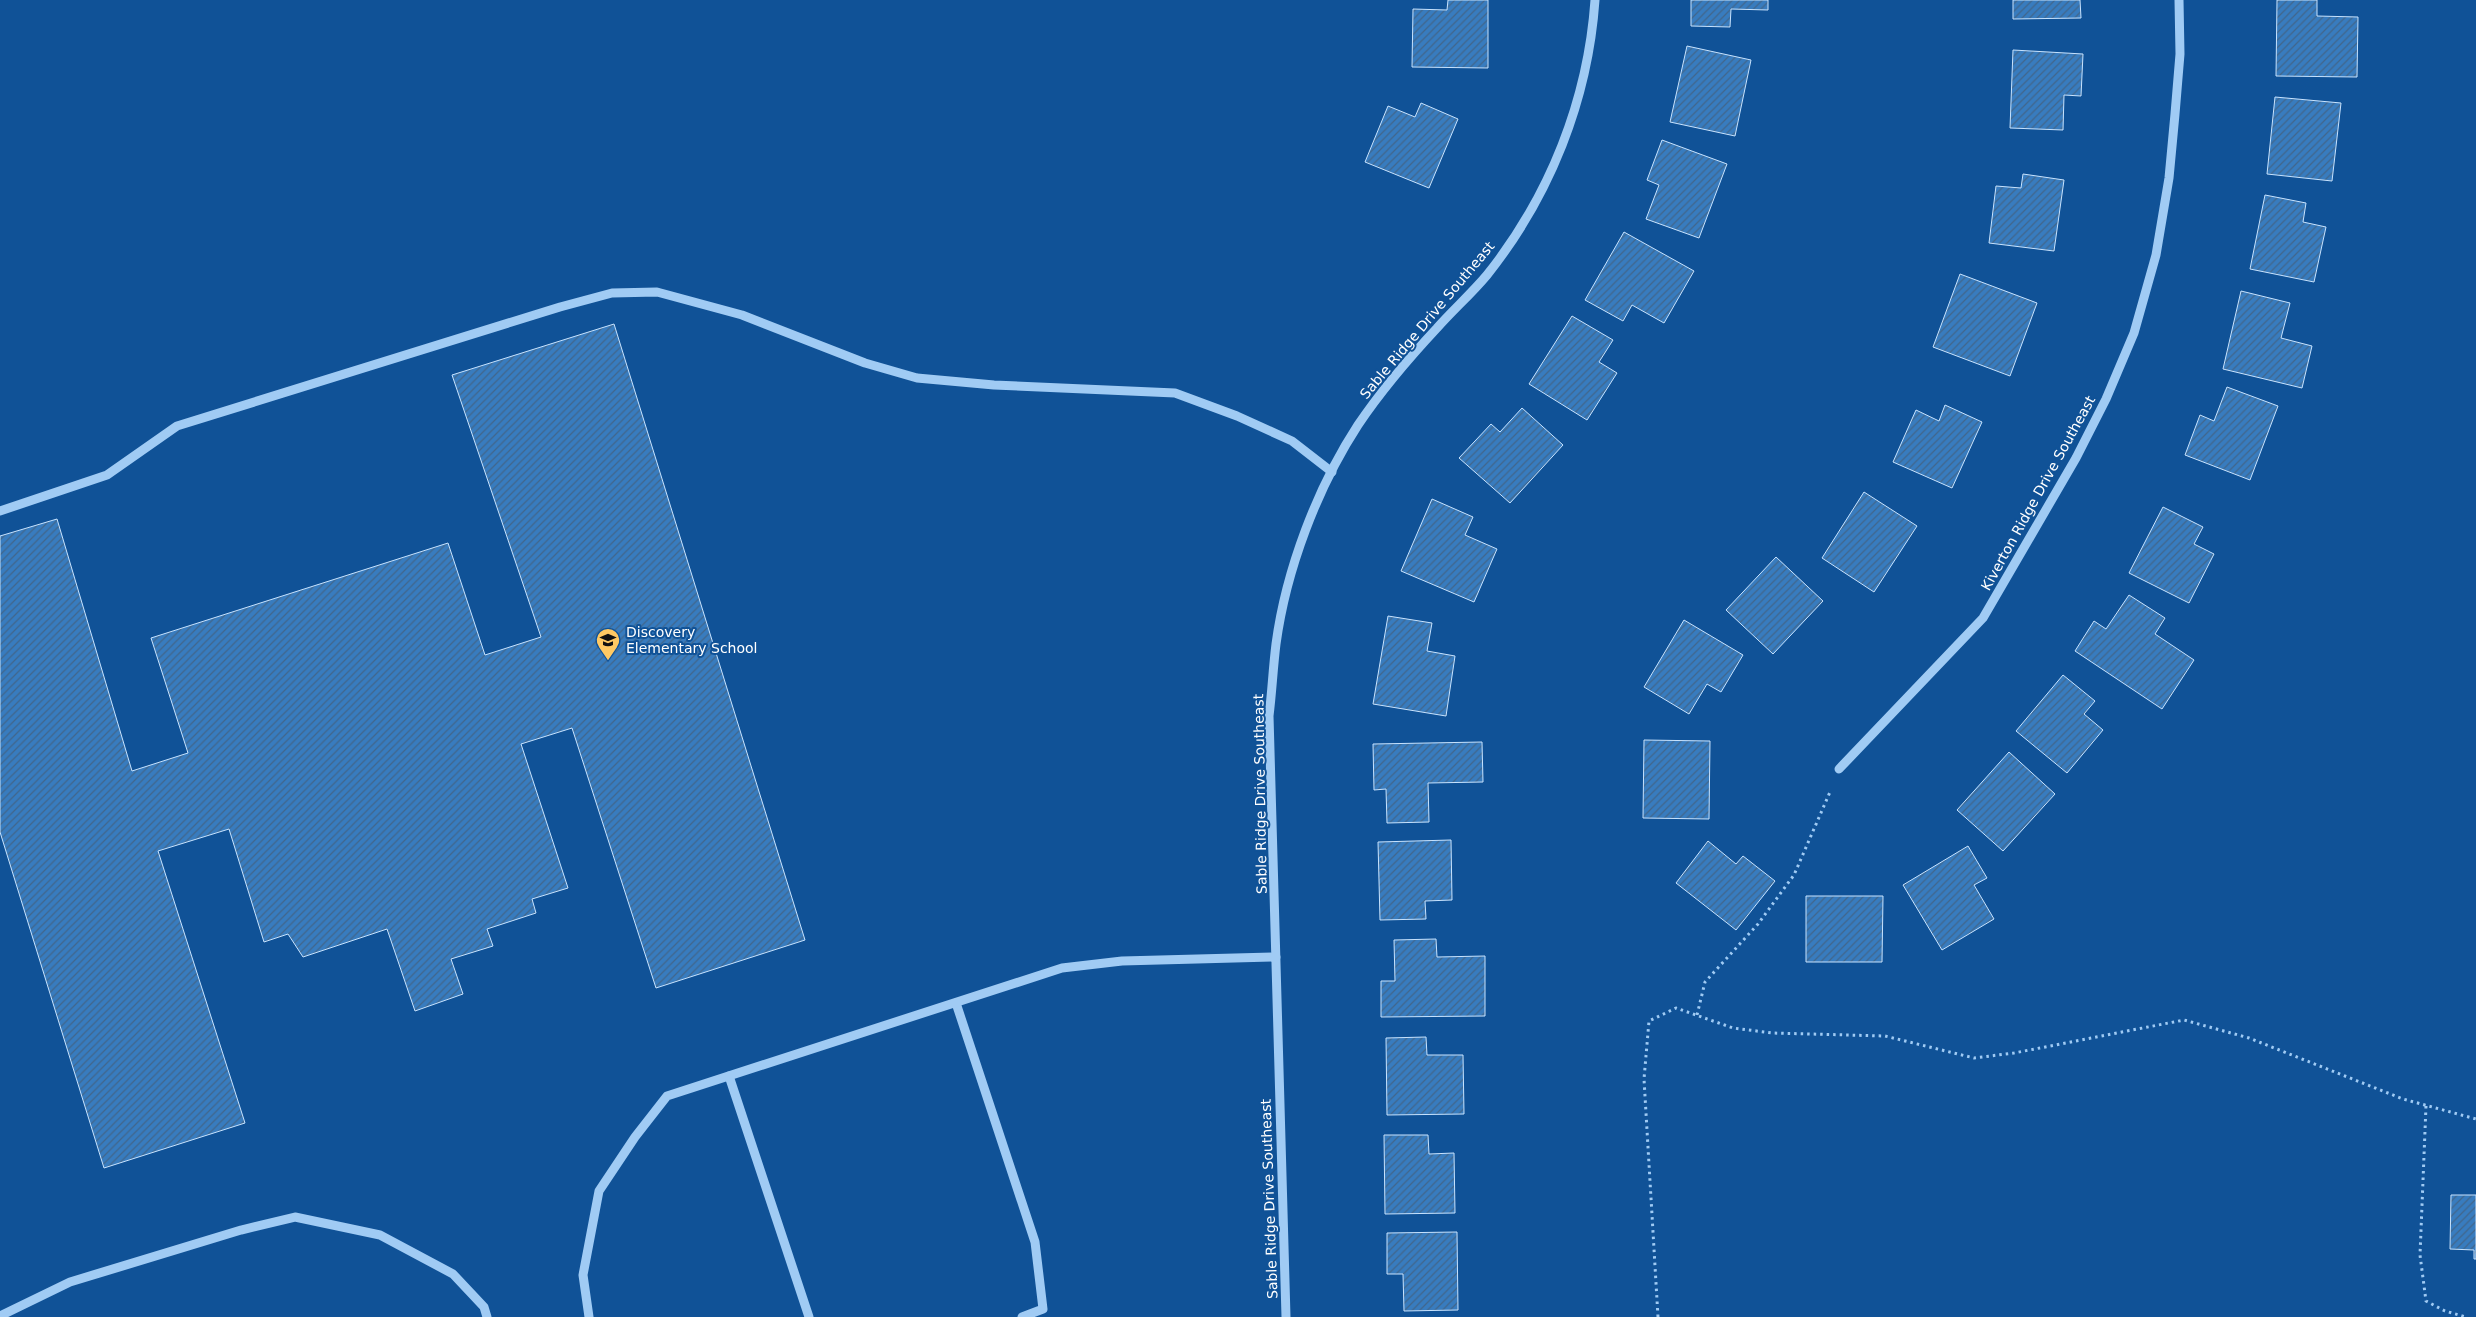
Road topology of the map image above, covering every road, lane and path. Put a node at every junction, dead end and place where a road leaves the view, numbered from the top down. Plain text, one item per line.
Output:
1 (1595, 0) edge
2 (2179, 0) edge
3 (1332, 472) junction
4 (0, 511) edge
5 (1839, 769) joint
6 (1276, 957) junction
7 (956, 1003) junction
8 (1697, 1015) junction
9 (729, 1076) junction
10 (2426, 1106) junction
11 (2476, 1119) edge
12 (0, 1316) edge
13 (487, 1317) edge
14 (589, 1317) edge
15 (809, 1317) edge
16 (1022, 1317) edge
17 (1286, 1317) edge
18 (1658, 1317) edge
19 (2466, 1317) edge

1 - 3 street, Sable Ridge Drive Southeast
2 - 5 street, Kiverton Ridge Drive Southeast
3 - 4 street
3 - 6 street, Sable Ridge Drive Southeast
5 - 8 path
6 - 7 street
6 - 17 street, Sable Ridge Drive Southeast
7 - 9 street
7 - 16 street
8 - 10 path
8 - 18 path
9 - 14 street
9 - 15 street
10 - 11 path
10 - 19 path
12 - 13 street

